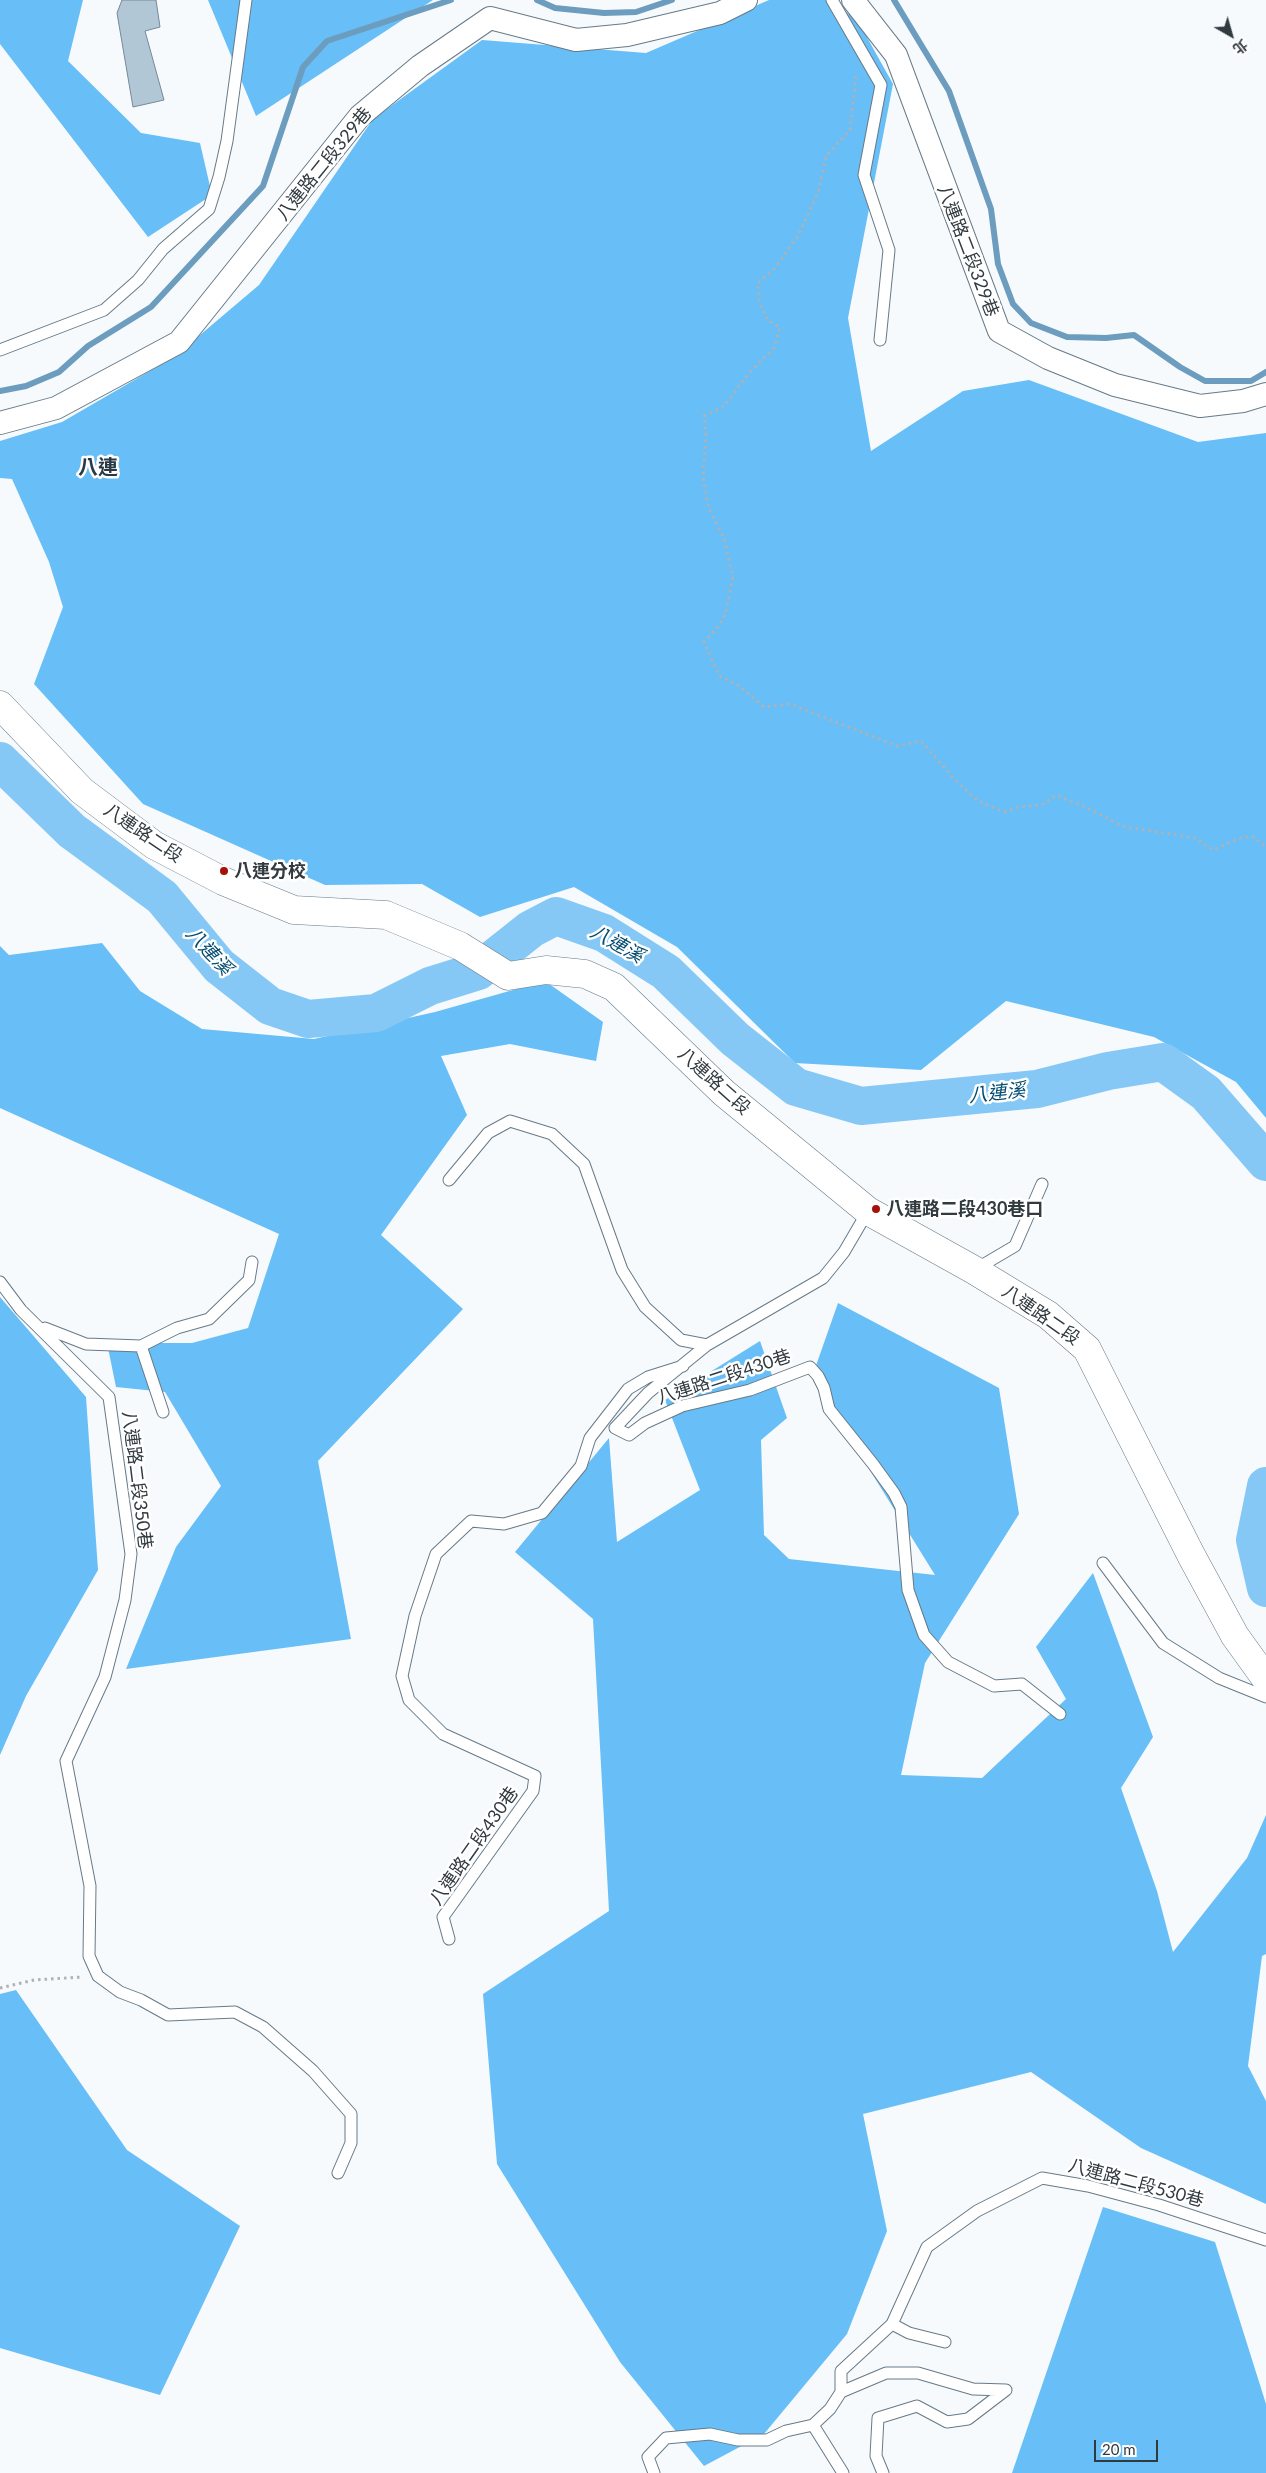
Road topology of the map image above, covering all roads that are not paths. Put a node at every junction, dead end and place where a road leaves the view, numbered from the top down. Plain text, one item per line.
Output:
1 (246, 0) edge
2 (746, 0) edge
3 (832, 0) edge
4 (853, 0) edge
5 (880, 340) dead end
6 (0, 350) edge
7 (1266, 394) edge
8 (0, 423) edge
9 (0, 705) edge
10 (450, 1180) dead end
11 (1042, 1184) dead end
12 (868, 1211) junction
13 (252, 1262) dead end
14 (974, 1270) junction
15 (0, 1282) edge
16 (37, 1324) junction
17 (707, 1345) junction
18 (141, 1346) junction
19 (683, 1366) junction
20 (163, 1412) dead end
21 (1103, 1563) dead end
22 (1266, 1679) edge
23 (1266, 1697) edge
24 (1060, 1714) dead end
25 (449, 1939) dead end
26 (338, 2173) dead end
27 (1266, 2240) edge
28 (892, 2324) junction
29 (945, 2342) dead end
30 (841, 2392) junction
31 (813, 2425) junction
32 (654, 2473) edge
33 (843, 2473) edge
34 (883, 2473) edge

1 - 6 lane
2 - 8 street, 八連路二段329巷
3 - 5 lane
4 - 7 street, 八連路二段329巷
9 - 12 street, 八連路二段
10 - 17 lane, 八連路二段430巷
11 - 14 lane
12 - 14 street, 八連路二段
12 - 17 lane, 八連路二段430巷
13 - 18 lane
14 - 22 street, 八連路二段
15 - 16 lane, 八連路二段350巷
16 - 18 lane
16 - 26 lane, 八連路二段350巷
17 - 19 lane, 八連路二段430巷
18 - 20 lane
19 - 24 lane, 八連路二段430巷
19 - 25 lane, 八連路二段430巷
21 - 23 lane
27 - 28 lane, 八連路二段530巷
28 - 29 lane
28 - 30 lane, 八連路二段530巷
30 - 31 lane, 八連路二段530巷
30 - 34 lane
31 - 32 lane
31 - 33 lane

